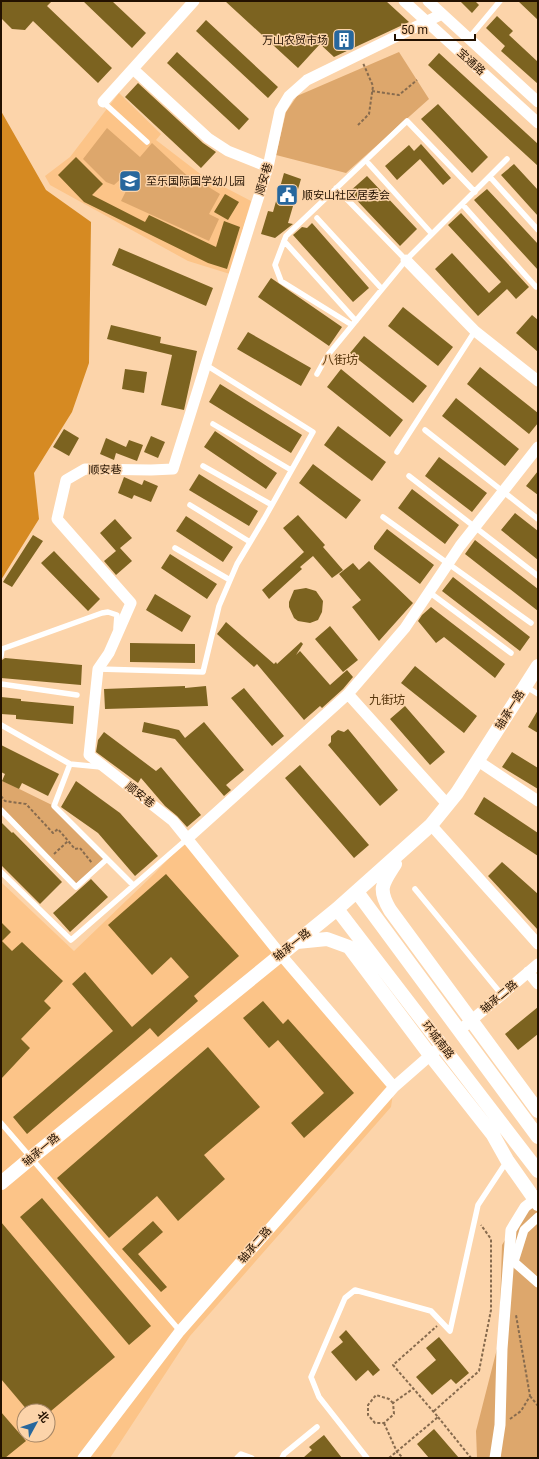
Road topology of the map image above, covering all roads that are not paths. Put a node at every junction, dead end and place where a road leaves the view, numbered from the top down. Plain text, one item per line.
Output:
1 (194, 1) edge
2 (404, 1) edge
3 (428, 1) edge
4 (500, 1) edge
5 (442, 14) junction
6 (426, 21) junction
7 (469, 38) junction
8 (133, 69) junction
9 (537, 99) edge
10 (103, 102) joint
11 (538, 124) edge
12 (147, 142) dead end
13 (507, 160) dead end
14 (369, 164) dead end
15 (268, 167) junction
16 (490, 177) junction
17 (336, 188) junction
18 (475, 192) junction
19 (462, 204) junction
20 (318, 218) dead end
21 (538, 230) edge
22 (432, 234) junction
23 (284, 241) junction
24 (406, 260) junction
25 (538, 286) edge
26 (382, 289) junction
27 (354, 323) junction
28 (475, 331) junction
29 (206, 365) junction
30 (316, 374) dead end
31 (538, 381) edge
32 (213, 424) dead end
33 (425, 430) dead end
34 (538, 447) edge
35 (397, 452) dead end
36 (203, 466) dead end
37 (292, 470) junction
38 (409, 476) dead end
39 (503, 492) junction
40 (190, 505) dead end
41 (272, 505) junction
42 (384, 517) dead end
43 (538, 519) edge
44 (475, 527) junction
45 (250, 542) junction
46 (175, 548) dead end
47 (449, 563) junction
48 (538, 576) edge
49 (230, 580) junction
50 (429, 592) junction
51 (531, 623) dead end
52 (115, 640) junction
53 (512, 653) dead end
54 (1, 656) edge
55 (538, 666) edge
56 (98, 669) junction
57 (1, 684) edge
58 (525, 686) junction
59 (348, 694) junction
60 (538, 694) edge
61 (77, 695) dead end
62 (1, 725) edge
63 (478, 761) junction
64 (70, 764) junction
65 (104, 767) junction
66 (538, 801) edge
67 (448, 804) junction
68 (1, 810) edge
69 (430, 825) junction
70 (187, 839) junction
71 (403, 850) junction
72 (107, 859) junction
73 (1, 872) edge
74 (133, 886) junction
75 (415, 889) dead end
76 (358, 892) junction
77 (337, 909) junction
78 (297, 942) junction
79 (538, 944) edge
80 (280, 955) junction
81 (538, 964) edge
82 (528, 972) junction
83 (538, 984) edge
84 (502, 994) junction
85 (472, 1020) junction
86 (460, 1030) junction
87 (442, 1045) junction
88 (430, 1055) junction
89 (394, 1087) junction
90 (538, 1111) edge
91 (1, 1123) edge
92 (538, 1137) edge
93 (31, 1158) junction
94 (507, 1160) junction
95 (538, 1171) edge
96 (1, 1183) edge
97 (536, 1202) edge
98 (538, 1218) edge
99 (538, 1283) edge
100 (180, 1331) junction
101 (316, 1428) dead end
102 (83, 1458) edge
103 (237, 1458) edge
104 (252, 1458) edge
105 (282, 1458) edge
106 (367, 1458) edge
107 (495, 1458) edge

1 - 8 street
2 - 6 street, 宝通路
3 - 5 street, 宝通路
4 - 7 lane
5 - 6 street, 顺安巷
5 - 7 street, 宝通路
6 - 11 street, 宝通路
6 - 15 street, 顺安巷
7 - 9 street, 宝通路
8 - 10 street
8 - 15 street
10 - 12 lane
13 - 16 lane
14 - 22 lane
15 - 29 street, 顺安巷
16 - 18 lane
16 - 21 lane
17 - 18 lane
17 - 23 lane
17 - 24 lane
18 - 19 lane
19 - 22 lane
19 - 25 lane
20 - 26 lane
22 - 24 lane
23 - 27 lane
23 - 27 lane
24 - 26 lane
24 - 28 street
26 - 27 lane
27 - 30 lane
28 - 31 street
28 - 35 lane
29 - 37 lane
29 - 52 street, 顺安巷
32 - 37 lane
33 - 39 lane
34 - 39 street
36 - 41 lane
37 - 41 lane
38 - 44 lane
39 - 43 lane
39 - 44 street
40 - 45 lane
41 - 45 lane
42 - 47 lane
44 - 47 street
44 - 48 lane
45 - 49 lane
46 - 49 lane
47 - 50 street
47 - 51 lane
49 - 56 lane
50 - 53 lane
50 - 59 street
52 - 54 lane
52 - 56 street, 顺安巷
55 - 58 street, 轴承一路
56 - 65 street, 顺安巷
57 - 61 lane
58 - 60 lane
58 - 63 street, 轴承一路
59 - 67 street
59 - 70 street
62 - 64 lane
63 - 66 street
63 - 67 street, 轴承一路
64 - 65 lane
64 - 72 lane
65 - 70 street, 顺安巷
67 - 69 street, 轴承一路
68 - 72 lane
69 - 71 street, 轴承一路
69 - 79 street
70 - 74 lane
70 - 80 street, 顺安巷
71 - 76 street, 轴承一路
71 - 85 street
72 - 74 lane
73 - 74 lane
75 - 84 lane
76 - 77 street, 轴承一路
76 - 86 street, 环城南路
77 - 78 street, 轴承一路
77 - 87 street, 环城南路
78 - 80 street, 轴承一路
78 - 88 street
80 - 89 street, 顺安巷
80 - 93 street, 轴承一路
81 - 82 street, 轴承二路
82 - 83 street
82 - 84 street, 轴承二路
84 - 85 street, 轴承二路
85 - 86 street, 轴承二路
85 - 90 street
86 - 92 street, 环城南路
87 - 88 street, 轴承二路
87 - 95 street, 环城南路
88 - 89 street, 轴承二路
88 - 94 street
89 - 100 street, 轴承二路
91 - 93 lane
93 - 96 street, 轴承一路
93 - 100 lane
94 - 97 street
94 - 106 lane
97 - 107 street
98 - 99 street
100 - 102 street, 轴承二路
101 - 105 lane
103 - 104 lane

